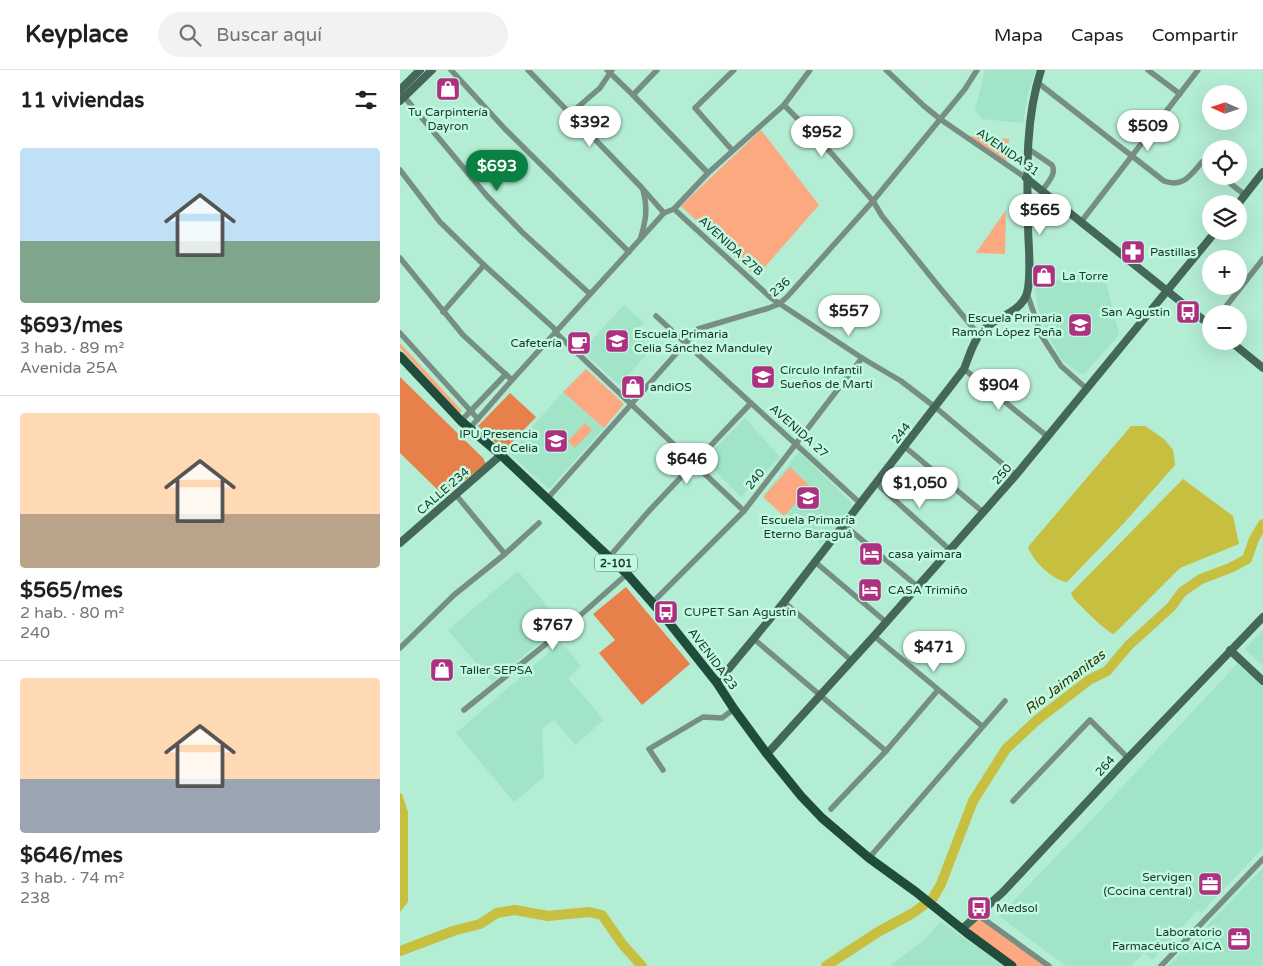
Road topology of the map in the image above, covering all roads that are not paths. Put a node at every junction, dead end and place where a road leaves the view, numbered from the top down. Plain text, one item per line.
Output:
1 (420, 70) edge
2 (432, 70) edge
3 (452, 70) edge
4 (528, 70) edge
5 (657, 70) edge
6 (734, 70) edge
7 (810, 70) edge
8 (886, 70) edge
9 (978, 70) edge
10 (1041, 70) edge
11 (1148, 70) edge
12 (1198, 70) edge
13 (610, 71) edge
14 (1037, 82) junction
15 (1180, 94) junction
16 (401, 95) edge
17 (633, 95) junction
18 (784, 105) junction
19 (570, 113) junction
20 (940, 119) junction
21 (1028, 148) junction
22 (732, 150) junction
23 (1132, 156) junction
24 (1202, 162) edge
25 (400, 170) edge
26 (1263, 172) edge
27 (708, 173) junction
28 (1026, 178) junction
29 (1233, 185) edge
30 (642, 188) junction
31 (1042, 191) junction
32 (1245, 194) joint
33 (872, 201) junction
34 (674, 208) junction
35 (664, 213) junction
36 (1080, 222) junction
37 (641, 239) junction
38 (1209, 240) edge
39 (629, 252) junction
40 (400, 258) edge
41 (1263, 259) edge
42 (484, 265) junction
43 (1168, 292) junction
44 (1027, 293) junction
45 (590, 294) junction
46 (780, 304) junction
47 (1227, 305) edge
48 (443, 312) junction
49 (656, 316) dead end
50 (1202, 319) edge
51 (556, 332) junction
52 (400, 333) edge
53 (979, 335) junction
54 (685, 344) junction
55 (1241, 350) edge
56 (400, 356) edge
57 (862, 358) junction
58 (1263, 368) edge
59 (964, 369) junction
60 (506, 374) junction
61 (512, 380) junction
62 (1087, 389) junction
63 (751, 403) junction
64 (631, 404) junction
65 (935, 407) junction
66 (471, 412) junction
67 (478, 419) junction
68 (462, 421) junction
69 (469, 429) junction
70 (1048, 436) junction
71 (796, 444) junction
72 (904, 446) junction
73 (501, 455) junction
74 (694, 463) junction
75 (1016, 475) junction
76 (876, 483) junction
77 (456, 495) junction
78 (547, 499) junction
79 (860, 503) junction
80 (744, 511) junction
81 (983, 512) junction
82 (539, 523) dead end
83 (843, 524) junction
84 (400, 543) edge
85 (950, 550) junction
86 (505, 554) junction
87 (610, 556) junction
88 (814, 561) junction
89 (627, 574) junction
90 (917, 586) junction
91 (784, 602) junction
92 (652, 603) junction
93 (1263, 617) edge
94 (886, 622) junction
95 (874, 636) junction
96 (754, 640) junction
97 (400, 648) edge
98 (1230, 650) junction
99 (852, 660) junction
100 (1263, 681) edge
101 (717, 683) junction
102 (938, 690) junction
103 (819, 696) junction
104 (1004, 701) dead end
105 (734, 709) junction
106 (464, 710) dead end
107 (982, 726) junction
108 (886, 751) junction
109 (767, 754) junction
110 (1128, 758) junction
111 (663, 770) dead end
112 (1013, 801) dead end
113 (831, 809) dead end
114 (869, 858) junction
115 (1263, 859) edge
116 (978, 915) junction
117 (962, 929) junction
118 (1012, 966) edge
119 (1049, 966) edge
120 (1161, 966) edge

1 - 16 street
2 - 16 street
3 - 39 street
4 - 19 street
5 - 17 street
6 - 22 street
7 - 18 street
8 - 20 street, AVENIDA 31
9 - 20 street, 236
10 - 14 street
11 - 15 street
12 - 15 street
13 - 17 street
13 - 19 street
14 - 21 street
14 - 23 street
15 - 23 street
16 - 45 street
17 - 27 street
18 - 22 street
18 - 33 street
19 - 30 street
20 - 28 street, AVENIDA 31
20 - 33 street, 236
21 - 28 street
21 - 31 street
22 - 27 street
23 - 24 street
23 - 36 street
25 - 42 street
26 - 32 street
27 - 34 street
28 - 31 street, AVENIDA 31
28 - 44 street
29 - 32 street
30 - 35 street
30 - 37 street
31 - 36 street, AVENIDA 31
33 - 46 street, 236
33 - 53 street
34 - 35 street
34 - 46 street, AVENIDA 27B
35 - 37 street
36 - 43 street, AVENIDA 31
37 - 39 street
38 - 43 street, 250
39 - 45 street
40 - 48 street
41 - 47 street
42 - 48 street
42 - 51 street
43 - 50 street, AVENIDA 31
43 - 62 street, 250
44 - 53 street, 244
44 - 62 street
45 - 51 street
46 - 54 street, 236
46 - 57 street, AVENIDA 27B
48 - 60 street
49 - 54 street, AVENIDA 27
51 - 61 street
51 - 64 street
52 - 66 street
53 - 59 street, 244
54 - 63 street, AVENIDA 27
54 - 64 street, 236
55 - 58 street
56 - 68 main road, AVENIDA 23 / 2-101
57 - 65 street, AVENIDA 27B
57 - 71 street, 240
59 - 65 street, 244
59 - 70 street
60 - 61 street
60 - 66 street
61 - 67 street
62 - 70 street, 250
63 - 71 street, AVENIDA 27
63 - 74 street
64 - 74 street
64 - 78 street, 236
65 - 72 street, 244
65 - 75 street, AVENIDA 27B
66 - 67 street
66 - 68 street
67 - 69 street
68 - 69 main road, AVENIDA 23 / 2-101
69 - 73 main road, AVENIDA 23 / 2-101
70 - 75 street, 250
71 - 79 street, AVENIDA 27
71 - 80 street, 240
72 - 76 street, 244
72 - 81 street
73 - 77 street, CALLE 234
73 - 78 main road, AVENIDA 23 / 2-101
74 - 80 street
74 - 87 street
75 - 81 street, 250
76 - 79 street, 244
76 - 85 street
77 - 84 street, CALLE 234
77 - 86 street
78 - 87 main road, AVENIDA 23 / 2-101
79 - 83 street, 244
80 - 92 street, 240
81 - 85 street, 250
82 - 86 street
83 - 88 street, 244
83 - 90 street
85 - 90 street, 250
86 - 97 street
87 - 89 main road, AVENIDA 23 / 2-101
88 - 91 street, 244
88 - 94 street
89 - 92 main road, AVENIDA 23 / 2-101
89 - 106 street
90 - 94 street, 250
91 - 96 street, 244
91 - 99 street
92 - 101 main road, AVENIDA 23 / 2-101
93 - 98 street, 264
94 - 95 street, 250
95 - 99 street, 250
95 - 102 street
96 - 101 street, 244
96 - 103 street
98 - 100 street
98 - 110 street, 264
99 - 103 street, 250
101 - 105 main road, AVENIDA 23 / 2-101
102 - 107 street
102 - 108 street
103 - 108 street
103 - 109 street, 250
104 - 107 street
105 - 109 main road, AVENIDA 23 / 2-101
105 - 111 street
107 - 114 street
108 - 113 street
109 - 114 main road, AVENIDA 23 / 2-101
110 - 112 street
110 - 116 street, 264
114 - 117 main road, AVENIDA 23 / 2-101
115 - 120 street
116 - 117 street, 264
116 - 119 street
117 - 118 main road, AVENIDA 23 / 2-101

